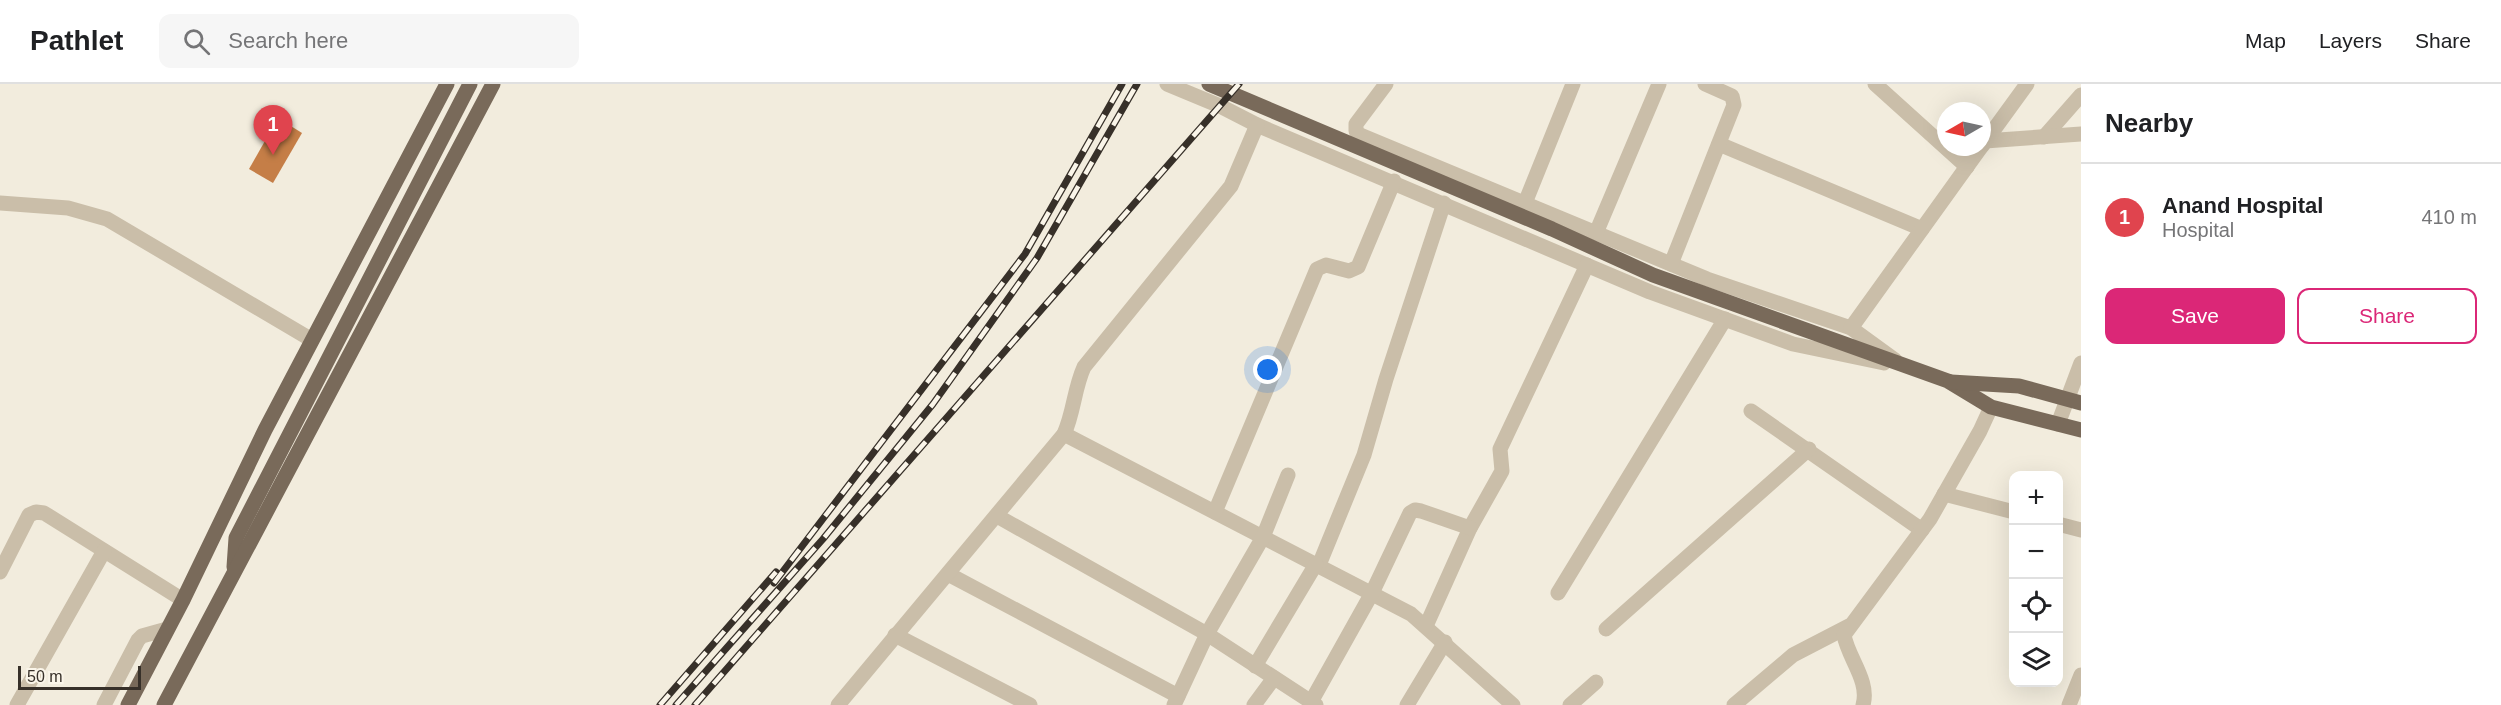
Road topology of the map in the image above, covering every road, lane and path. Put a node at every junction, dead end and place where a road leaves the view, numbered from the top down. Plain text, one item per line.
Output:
1 (447, 84) edge
2 (470, 84) edge
3 (493, 84) edge
4 (1167, 84) edge
5 (1209, 84) edge
6 (1386, 84) edge
7 (1573, 84) edge
8 (1659, 84) edge
9 (1705, 84) edge
10 (1875, 84) edge
11 (2027, 84) edge
12 (2081, 95) edge
13 (1257, 125) junction
14 (1991, 134) edge
15 (2081, 134) edge
16 (2044, 137) junction
17 (1719, 144) junction
18 (1991, 144) edge
19 (1975, 156) edge
20 (1967, 166) junction
21 (1394, 182) junction
22 (0, 203) edge
23 (1444, 203) junction
24 (1525, 203) junction
25 (1922, 229) junction
26 (1596, 233) junction
27 (1671, 264) junction
28 (1587, 265) junction
29 (1725, 319) junction
30 (1851, 328) junction
31 (312, 340) junction
32 (2081, 363) edge
33 (1908, 368) junction
34 (1948, 381) junction
35 (2066, 399) junction
36 (2081, 404) edge
37 (1991, 407) junction
38 (1751, 411) dead end
39 (2058, 424) junction
40 (2081, 430) edge
41 (1064, 434) junction
42 (1809, 449) junction
43 (1288, 475) dead end
44 (1944, 494) junction
45 (2009, 511) edge
46 (1215, 512) junction
47 (997, 516) junction
48 (2062, 525) edge
49 (1470, 528) junction
50 (1922, 530) junction
51 (2081, 530) edge
52 (1263, 537) junction
53 (236, 538) junction
54 (104, 550) junction
55 (207, 552) junction
56 (1317, 565) junction
57 (0, 572) edge
58 (234, 572) junction
59 (948, 574) junction
60 (1372, 593) junction
61 (1558, 593) dead end
62 (183, 600) junction
63 (1426, 626) junction
64 (1849, 626) junction
65 (167, 629) junction
66 (1606, 629) dead end
67 (1207, 634) junction
68 (895, 635) junction
69 (1445, 642) junction
70 (1255, 666) junction
71 (2081, 675) edge
72 (1274, 678) junction
73 (1596, 682) dead end
74 (1176, 700) edge
75 (2074, 701) edge
76 (845, 703) edge
77 (1313, 703) edge
78 (1510, 704) edge
79 (17, 705) edge
80 (104, 705) edge
81 (128, 705) edge
82 (164, 705) edge
83 (1030, 705) edge
84 (1254, 705) edge
85 (1407, 705) edge
86 (1570, 705) edge
87 (1734, 705) edge
88 (1863, 705) edge

1 - 31 main road
2 - 53 main road
3 - 58 main road
4 - 13 street
5 - 33 main road
6 - 24 street
7 - 24 street
8 - 26 street
9 - 17 street
10 - 20 street
11 - 14 street
12 - 16 street
13 - 21 street
13 - 41 street
15 - 16 street
16 - 18 street
17 - 25 street
17 - 27 street
19 - 20 street
20 - 25 street
21 - 23 street
21 - 46 street
22 - 31 street
23 - 28 street
23 - 56 street
24 - 26 street
25 - 30 street
26 - 27 street
27 - 30 street
28 - 29 street
28 - 49 street
29 - 33 street
29 - 61 street
30 - 33 street
31 - 55 main road
32 - 35 street
33 - 34 main road
34 - 35 main road
34 - 37 main road
35 - 36 main road
35 - 39 street
37 - 39 main road
37 - 44 street
38 - 42 street
39 - 40 main road
41 - 46 street
41 - 47 street
42 - 50 street
42 - 66 street
43 - 52 street
44 - 45 street
44 - 50 street
46 - 52 street
47 - 59 street
47 - 67 street
48 - 51 street
49 - 60 street
49 - 63 street
50 - 64 street
52 - 56 street
52 - 67 street
53 - 55 main road
53 - 58 main road
54 - 57 street
54 - 62 street
54 - 79 street
55 - 62 main road
56 - 60 street
56 - 70 street
58 - 82 main road
59 - 68 street
59 - 74 street
60 - 63 street
60 - 77 street
62 - 65 main road
63 - 69 street
64 - 87 street
64 - 88 street
65 - 80 street
65 - 81 main road
67 - 70 street
67 - 74 street
68 - 76 street
68 - 83 street
69 - 78 street
69 - 85 street
70 - 72 street
71 - 75 street
72 - 77 street
72 - 84 street
73 - 86 street

